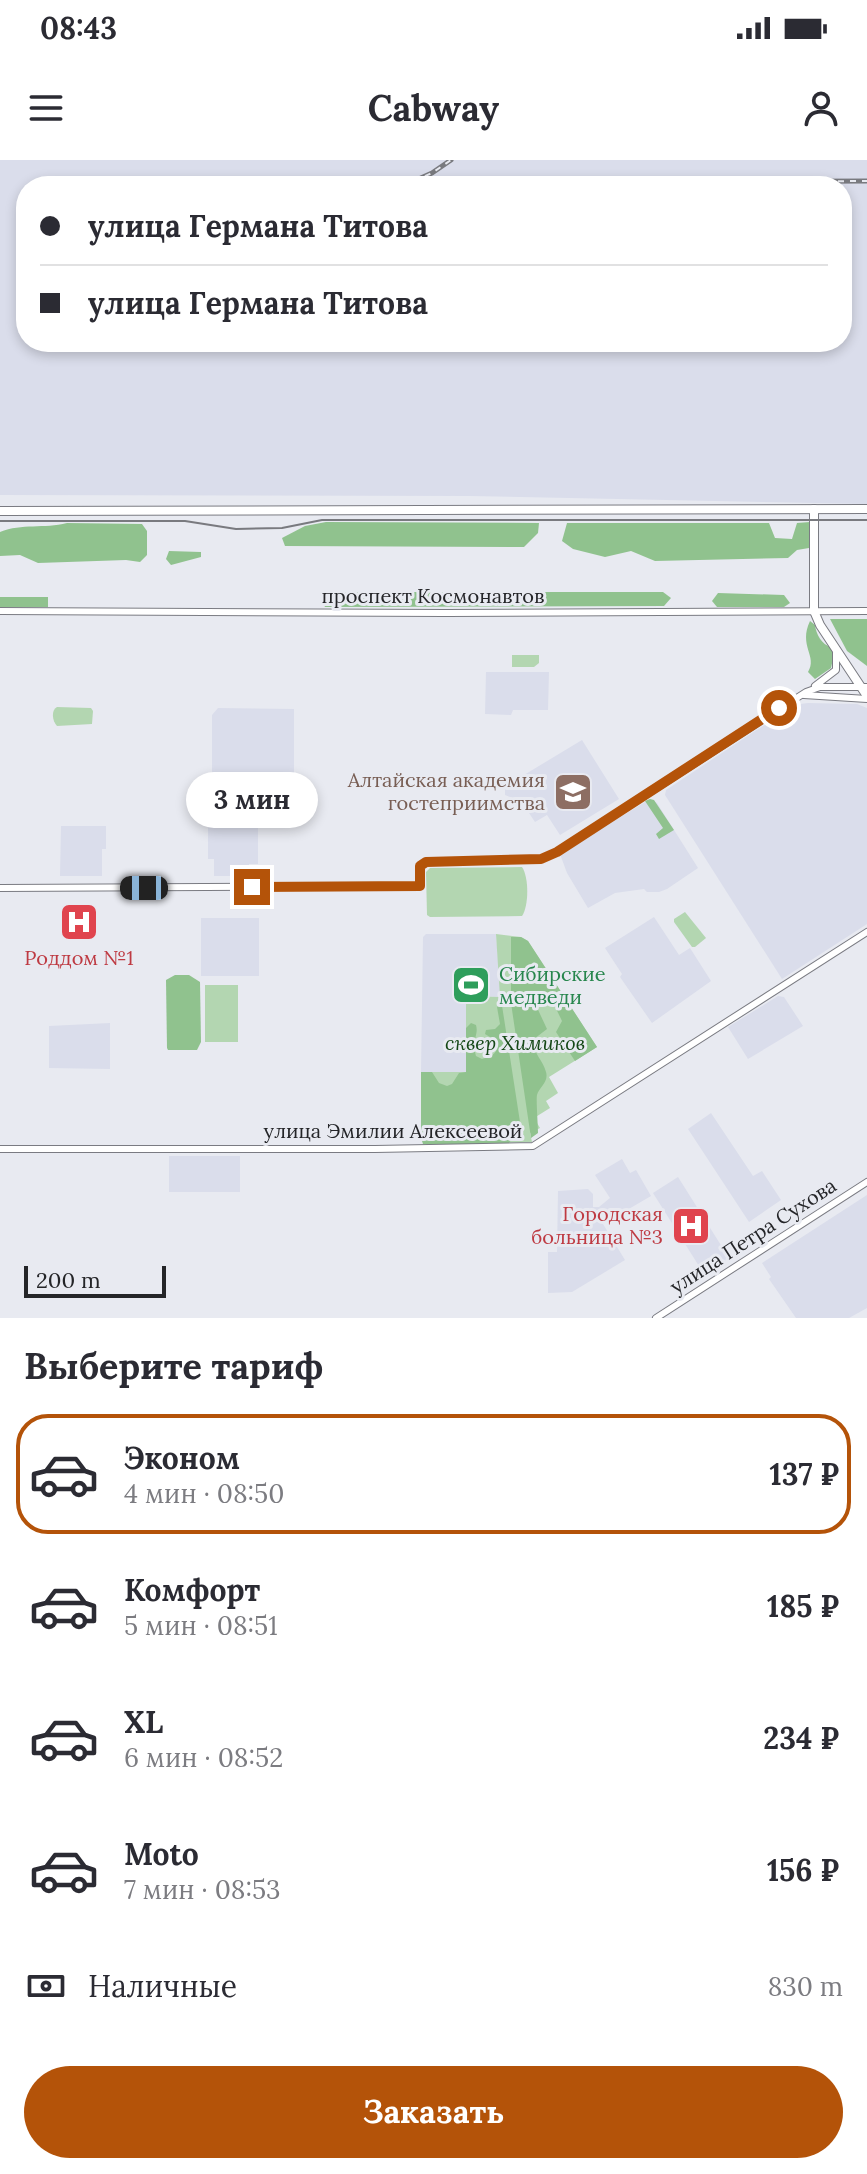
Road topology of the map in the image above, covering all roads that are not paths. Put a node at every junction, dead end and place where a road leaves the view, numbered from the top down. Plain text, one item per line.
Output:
1 (814, 509) junction
2 (867, 509) edge
3 (0, 511) edge
4 (0, 611) edge
5 (814, 611) junction
6 (867, 611) edge
7 (834, 645) junction
8 (864, 686) edge
9 (806, 692) junction
10 (797, 697) junction
11 (867, 698) edge
12 (0, 888) edge
13 (867, 932) edge
14 (0, 1149) edge
15 (867, 1182) edge
16 (656, 1318) edge

1 - 2 main road
1 - 3 main road
1 - 5 main road
4 - 5 street, проспект Космонавтов
5 - 6 street, проспект Космонавтов
5 - 7 main road
7 - 8 main road
7 - 9 street
8 - 9 street
8 - 11 main road
9 - 10 street
10 - 11 street
10 - 12 street
13 - 14 street, улица Эмилии Алексеевой
15 - 16 street, улица Петра Сухова

